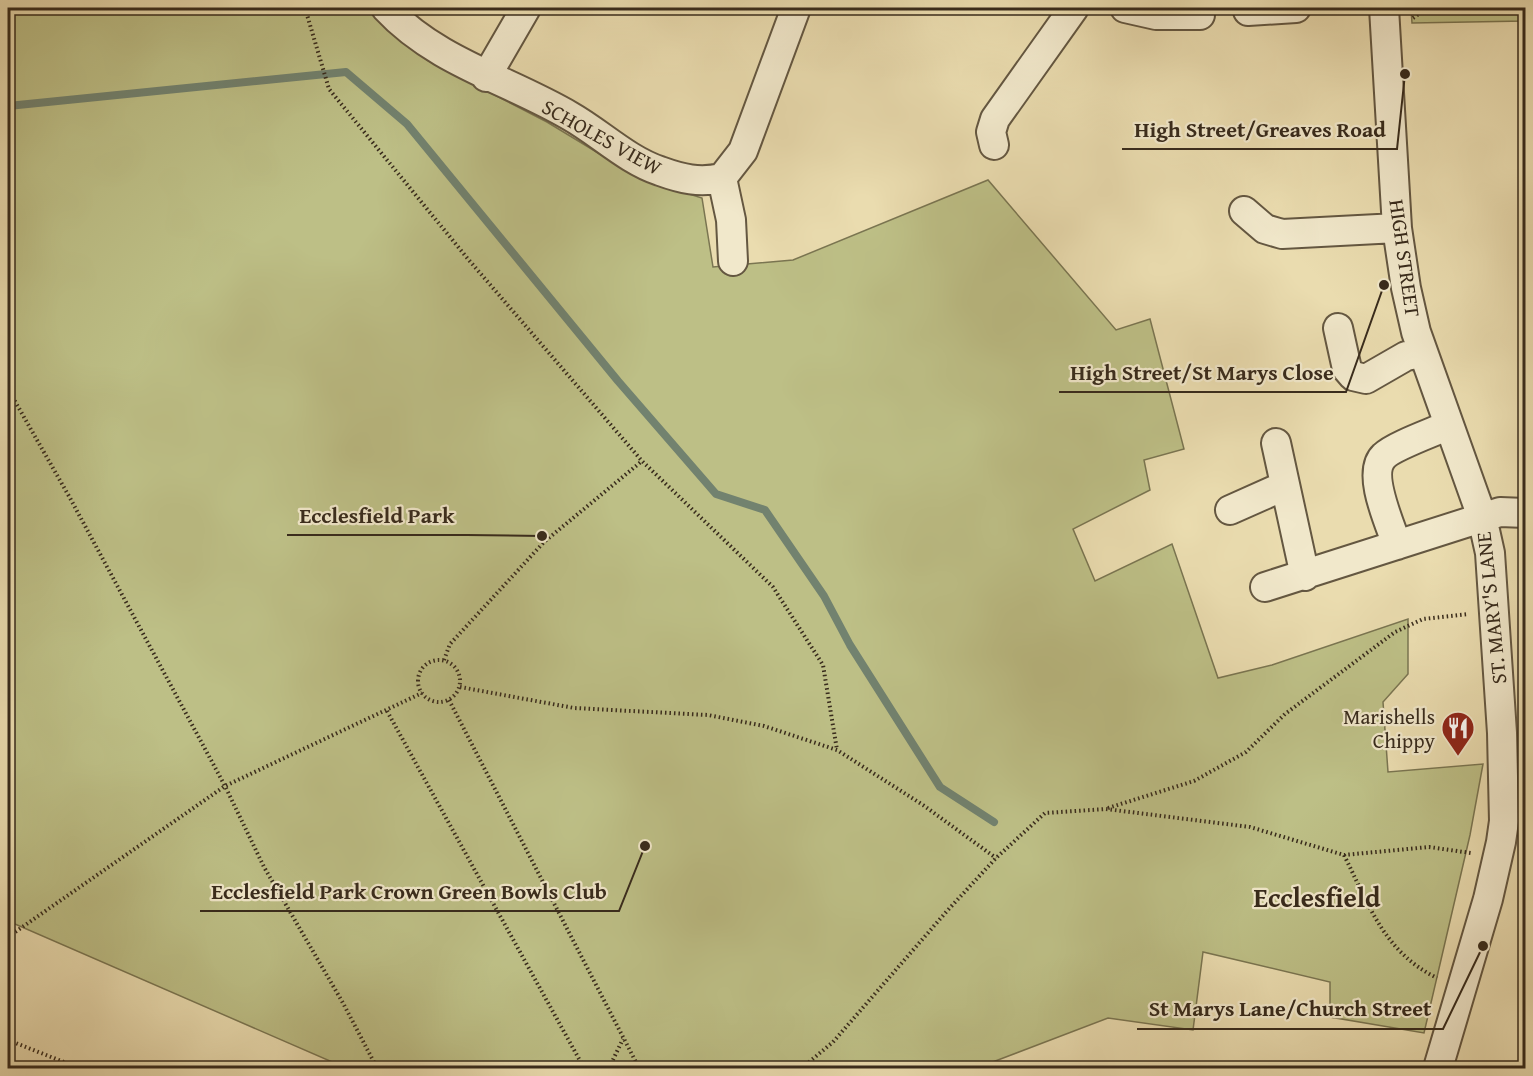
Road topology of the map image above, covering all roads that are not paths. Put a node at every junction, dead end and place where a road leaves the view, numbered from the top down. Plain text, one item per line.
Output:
1 (386, 8) edge
2 (526, 8) edge
3 (796, 8) edge
4 (1074, 8) edge
5 (1125, 8) edge
6 (1296, 8) edge
7 (1384, 8) edge
8 (1248, 10) dead end
9 (1200, 15) dead end
10 (486, 77) junction
11 (994, 145) dead end
12 (722, 178) junction
13 (1244, 211) dead end
14 (1397, 228) junction
15 (734, 261) dead end
16 (1338, 328) dead end
17 (1422, 353) junction
18 (1449, 426) junction
19 (1276, 443) dead end
20 (1284, 486) junction
21 (1479, 508) junction
22 (1230, 510) dead end
23 (1526, 513) edge
24 (1397, 545) junction
25 (1305, 576) junction
26 (1265, 587) dead end
27 (1438, 1068) edge

1 - 10 street, SCHOLES VIEW
2 - 10 street
3 - 12 street
4 - 11 street
5 - 9 street
6 - 8 street
7 - 14 street, HIGH STREET
10 - 12 street, SCHOLES VIEW
12 - 15 street
13 - 14 street
14 - 17 street, HIGH STREET
16 - 17 street
17 - 18 street, HIGH STREET
18 - 21 street, HIGH STREET
18 - 24 street
19 - 20 street
20 - 22 street
20 - 25 street
21 - 23 street
21 - 24 street
21 - 27 street, ST. MARY'S LANE
24 - 25 street
25 - 26 street

